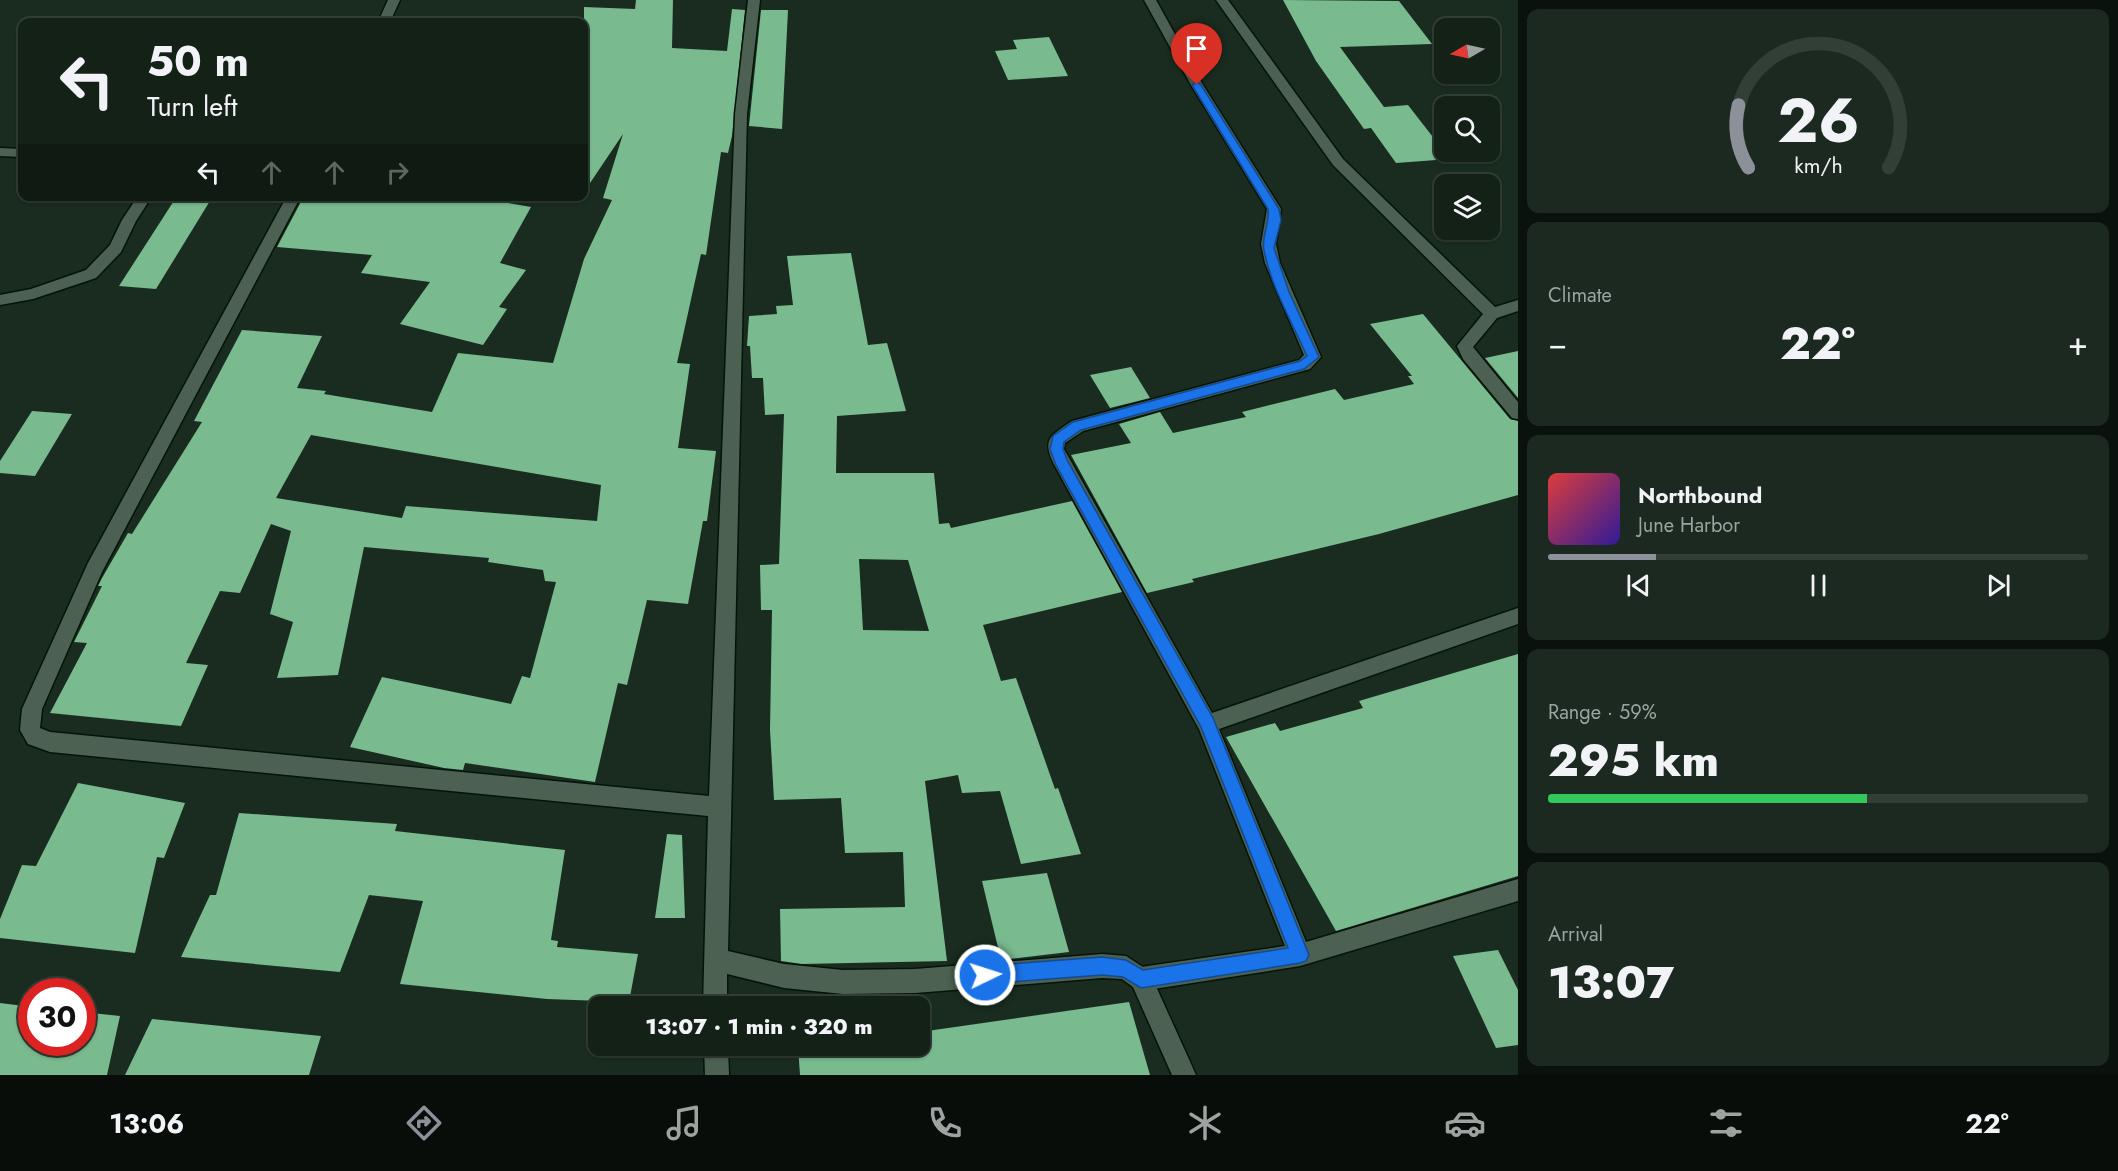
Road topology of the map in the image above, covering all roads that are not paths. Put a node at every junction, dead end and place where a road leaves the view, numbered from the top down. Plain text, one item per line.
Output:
1 (394, 0) edge
2 (754, 0) edge
3 (1150, 0) edge
4 (1222, 0) edge
5 (386, 18) edge
6 (0, 152) edge
7 (18, 153) edge
8 (142, 201) edge
9 (291, 201) edge
10 (0, 300) edge
11 (1518, 305) edge
12 (1492, 314) junction
13 (1518, 412) edge
14 (1518, 616) edge
15 (1207, 723) junction
16 (719, 807) junction
17 (1518, 890) edge
18 (1300, 955) junction
19 (716, 960) junction
20 (1141, 979) junction
21 (715, 996) edge
22 (717, 1056) edge
23 (717, 1075) edge
24 (1185, 1075) edge

1 - 5 street
2 - 16 street
3 - 15 street
4 - 12 street
6 - 7 street
8 - 10 street
9 - 16 street
11 - 12 street
12 - 13 street
14 - 15 street
15 - 18 street
16 - 19 street
17 - 18 street
18 - 20 street
19 - 20 street
19 - 21 street
20 - 24 street
22 - 23 street

